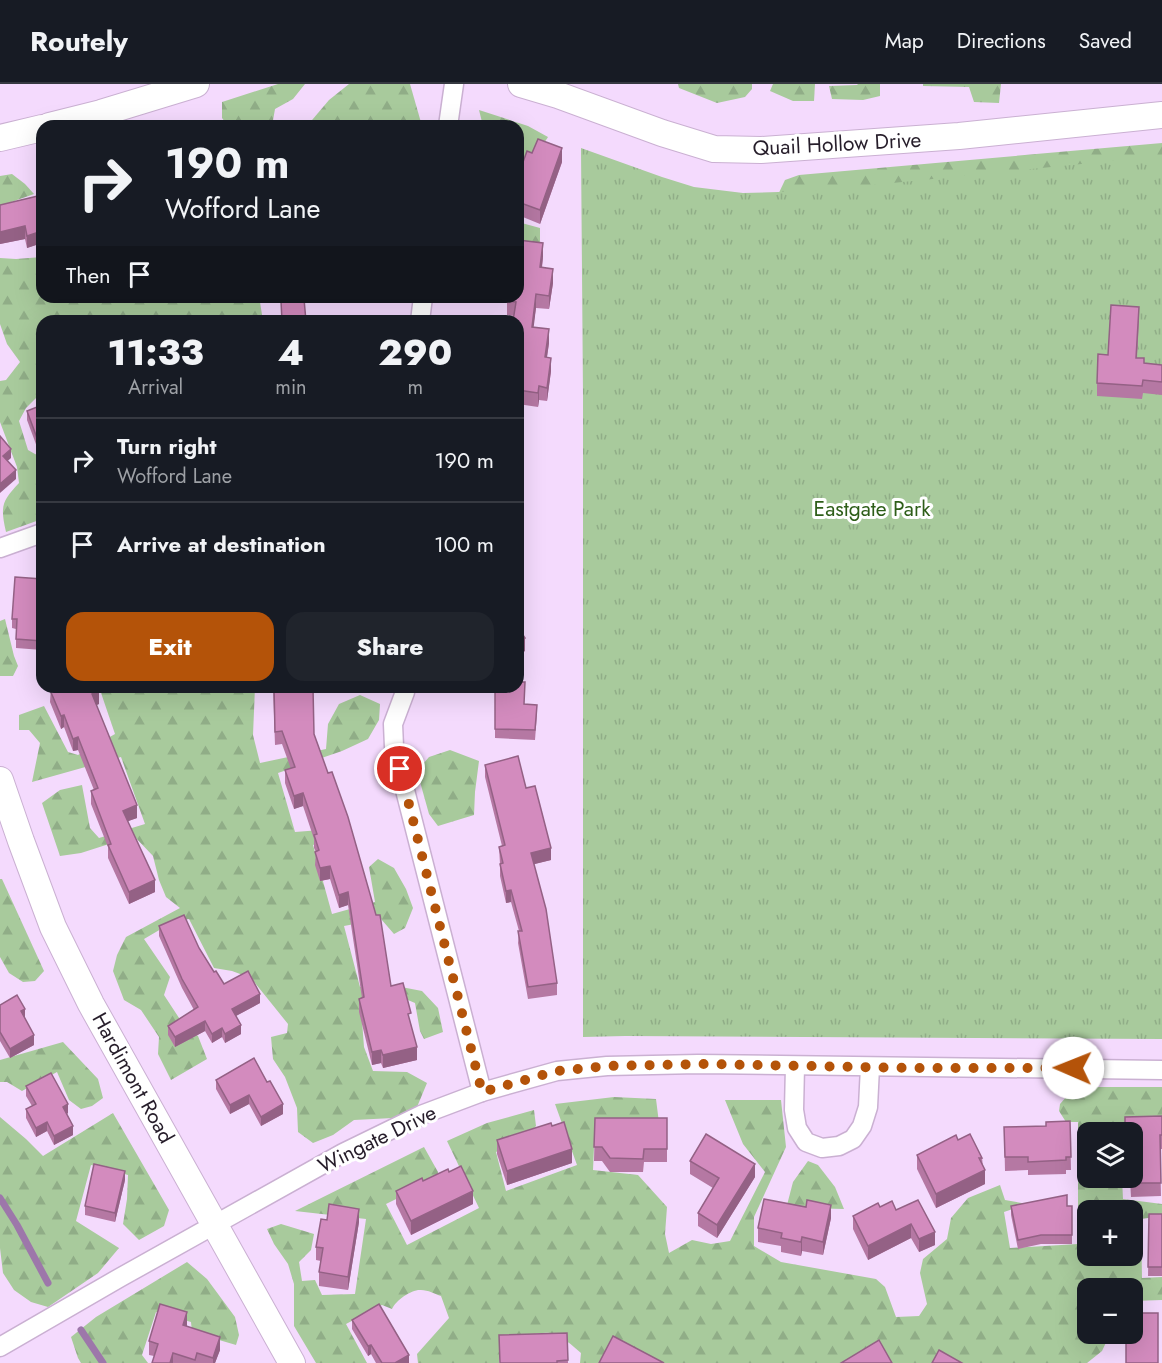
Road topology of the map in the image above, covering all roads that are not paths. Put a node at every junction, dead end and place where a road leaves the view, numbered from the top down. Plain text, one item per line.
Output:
1 (196, 84) edge
2 (454, 84) edge
3 (521, 84) edge
4 (1162, 115) edge
5 (71, 120) edge
6 (449, 120) edge
7 (36, 129) edge
8 (0, 138) edge
9 (36, 535) edge
10 (0, 548) edge
11 (405, 693) edge
12 (0, 780) edge
13 (795, 1066) junction
14 (870, 1067) junction
15 (1162, 1070) edge
16 (482, 1092) junction
17 (215, 1225) junction
18 (0, 1347) edge
19 (292, 1363) edge

1 - 5 street
2 - 6 street
3 - 4 street, Quail Hollow Drive
7 - 8 street
9 - 10 street
11 - 16 street
12 - 17 street, Hardimont Road
13 - 14 street, Wingate Drive
13 - 14 street
13 - 16 street, Wingate Drive
14 - 15 street, Wingate Drive
16 - 17 street, Wingate Drive
17 - 18 street, Wingate Drive
17 - 19 street, Hardimont Road

